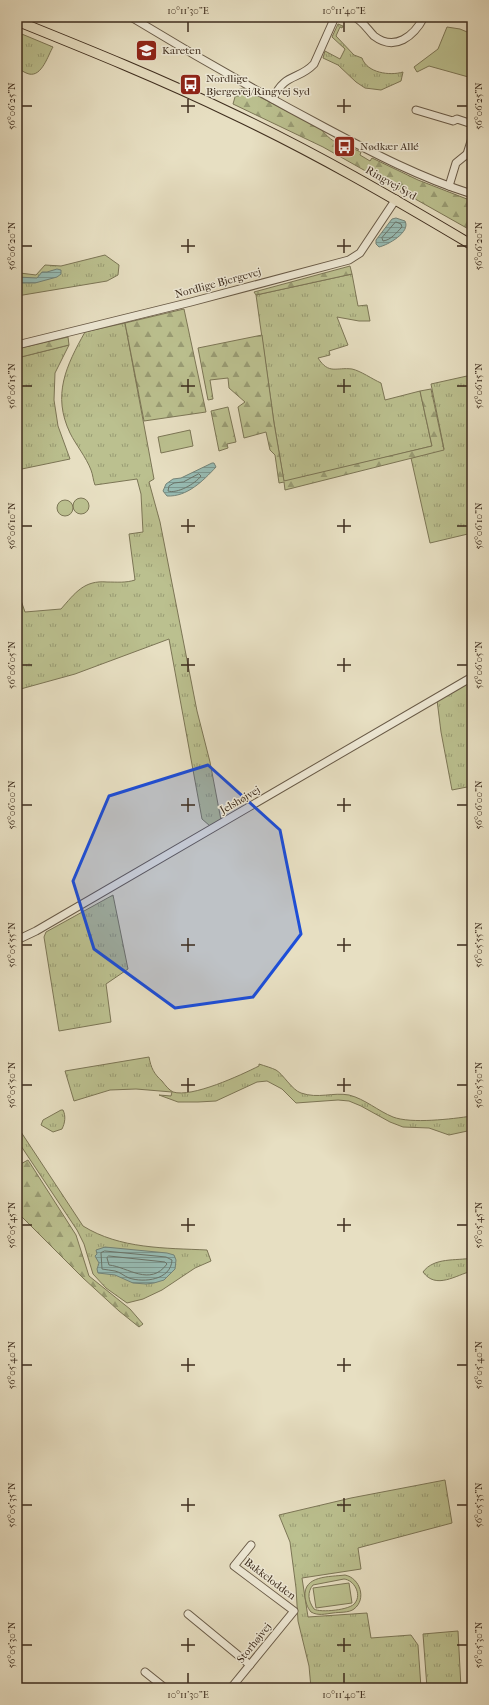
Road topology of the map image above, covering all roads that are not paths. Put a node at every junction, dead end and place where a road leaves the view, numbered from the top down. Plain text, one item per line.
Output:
1 (131, 17) edge
2 (335, 17) edge
3 (354, 17) edge
4 (424, 17) edge
5 (17, 21) edge
6 (273, 100) junction
7 (416, 110) dead end
8 (472, 124) edge
9 (472, 138) edge
10 (449, 186) junction
11 (472, 194) edge
12 (396, 199) junction
13 (472, 245) edge
14 (17, 344) edge
15 (472, 677) edge
16 (17, 940) edge
17 (250, 1545) dead end
18 (294, 1611) joint
19 (188, 1614) dead end
20 (250, 1665) junction
21 (145, 1672) dead end
22 (165, 1688) edge
23 (231, 1688) edge

1 - 6 street
2 - 6 street
3 - 4 street
5 - 12 main road, Ringvej Syd
6 - 10 street
7 - 8 street
9 - 10 street
10 - 11 street
12 - 13 main road, Ringvej Syd
12 - 14 street, Nordlige Bjergevej
15 - 16 street, Jelshøjvej
17 - 18 street, Bakkelodden
18 - 20 street, Storhøjvej
19 - 20 street
20 - 23 street, Storhøjvej
21 - 22 street

